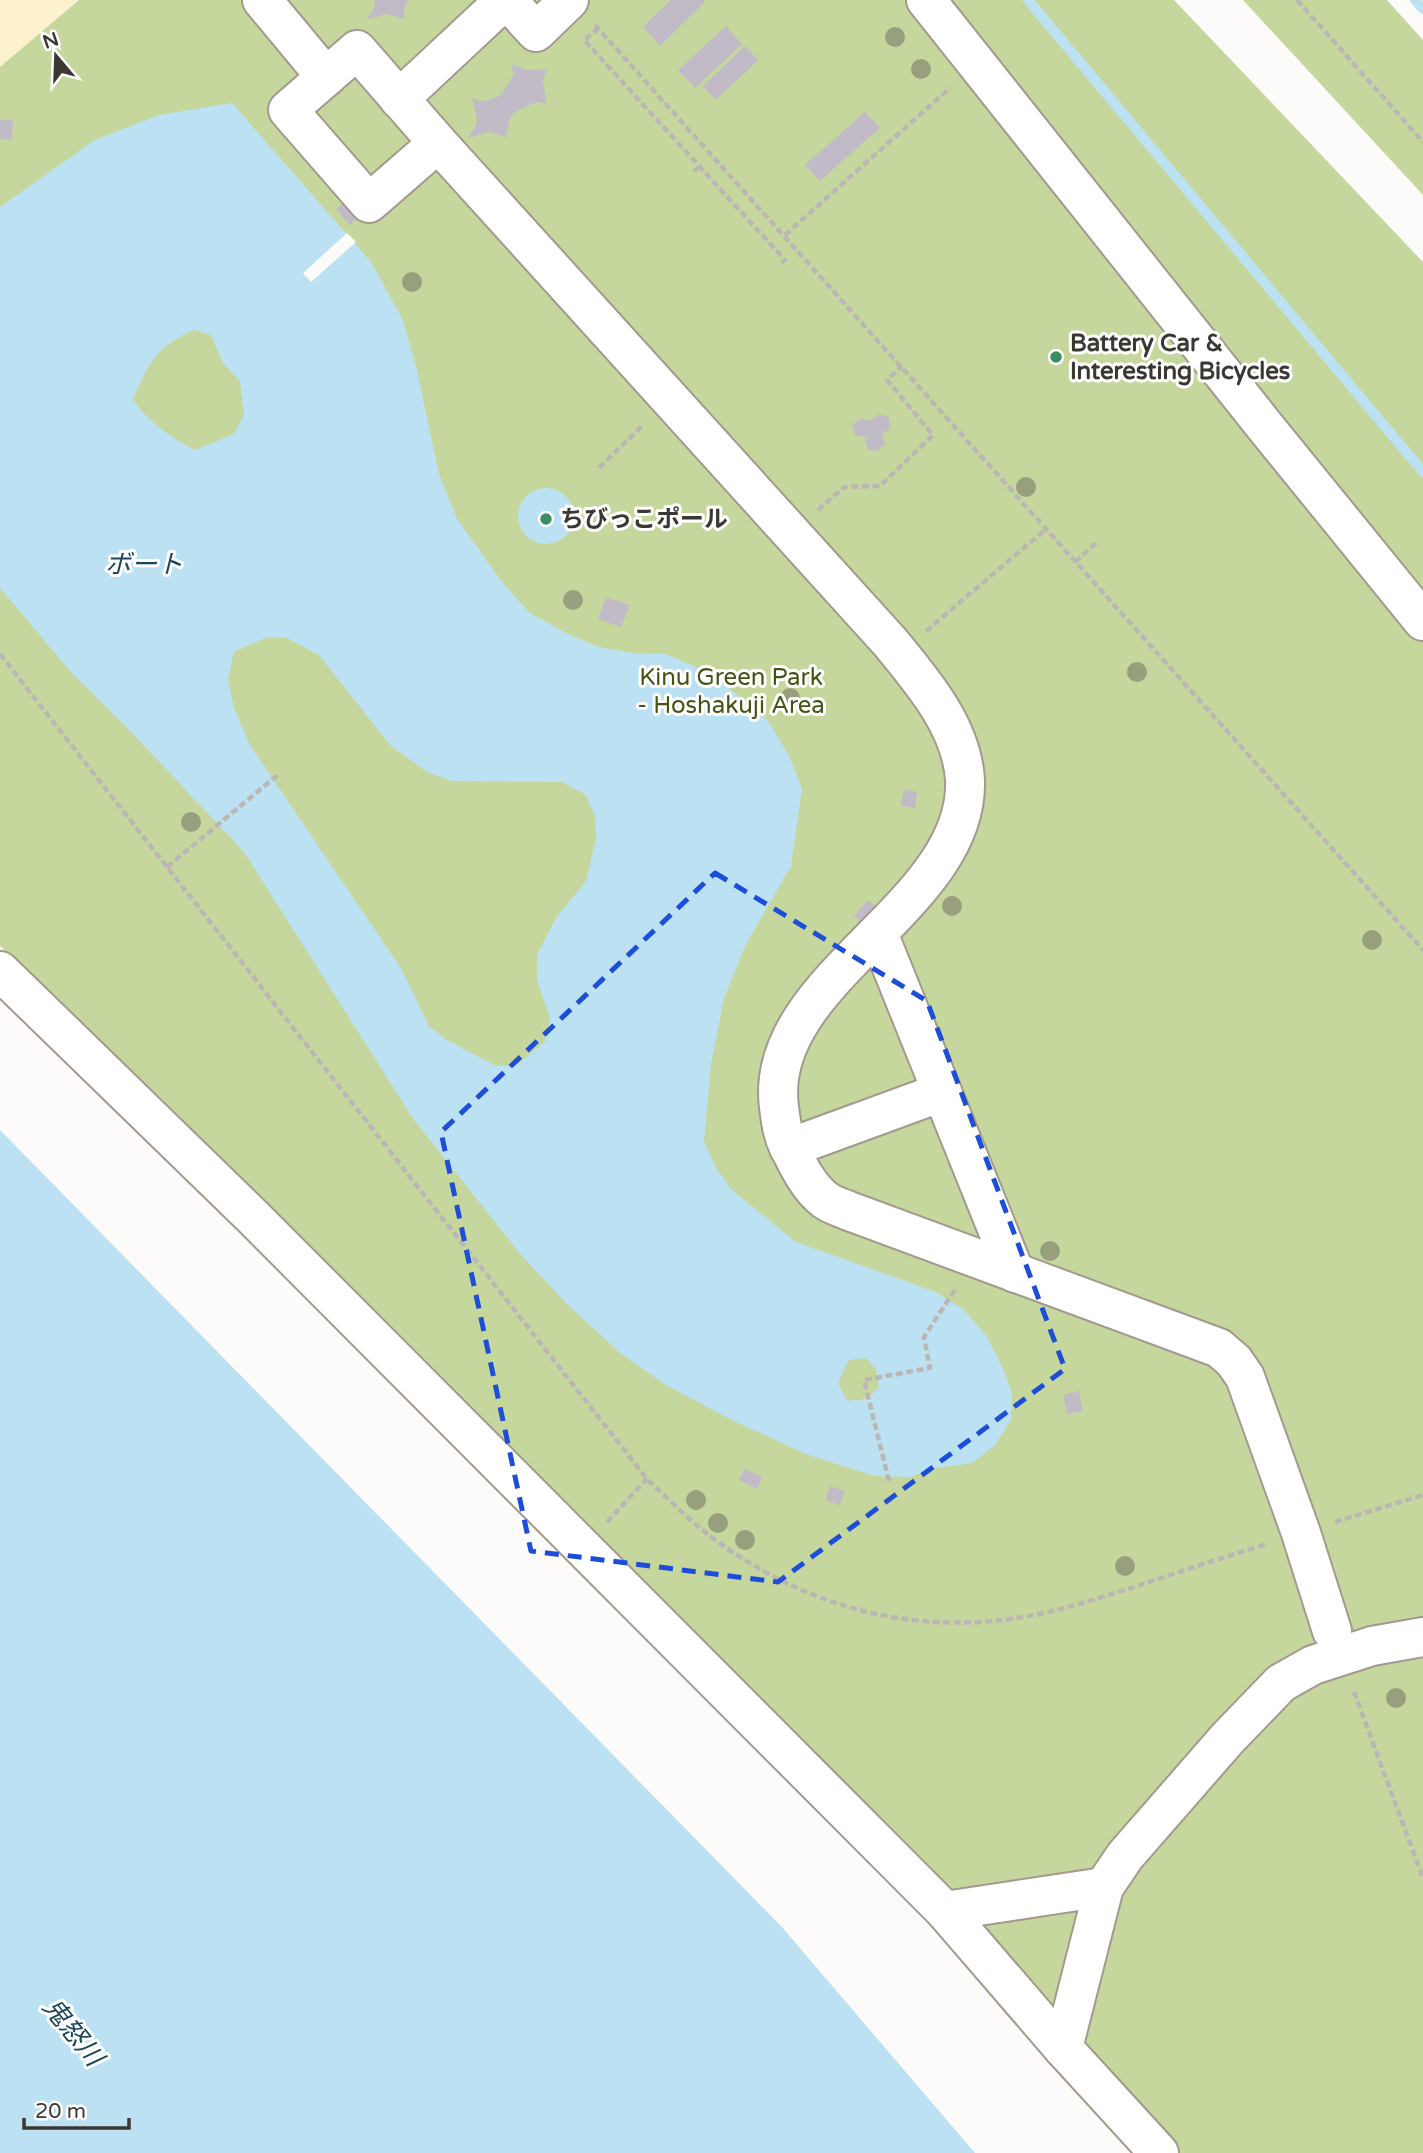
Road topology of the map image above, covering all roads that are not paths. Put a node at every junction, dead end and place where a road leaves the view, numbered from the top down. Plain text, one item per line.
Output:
1 (262, 0) edge
2 (506, 0) edge
3 (926, 0) edge
4 (579, 10) edge
5 (326, 77) junction
6 (399, 99) junction
7 (438, 143) junction
8 (1423, 621) edge
9 (878, 933) junction
10 (0, 971) edge
11 (942, 1092) junction
12 (789, 1148) junction
13 (1015, 1273) junction
14 (1332, 1631) dead end
15 (1423, 1637) edge
16 (1104, 1887) junction
17 (946, 1912) junction
18 (1063, 2048) junction
19 (1159, 2153) edge

1 - 5 street
2 - 4 street
2 - 6 street
3 - 8 street
5 - 6 street
5 - 7 street
6 - 7 street
7 - 9 street
9 - 11 street
9 - 12 street
10 - 17 street
11 - 12 street
11 - 13 street
12 - 13 street
13 - 14 street
15 - 16 street
16 - 17 street
16 - 18 street
17 - 18 street
18 - 19 street

